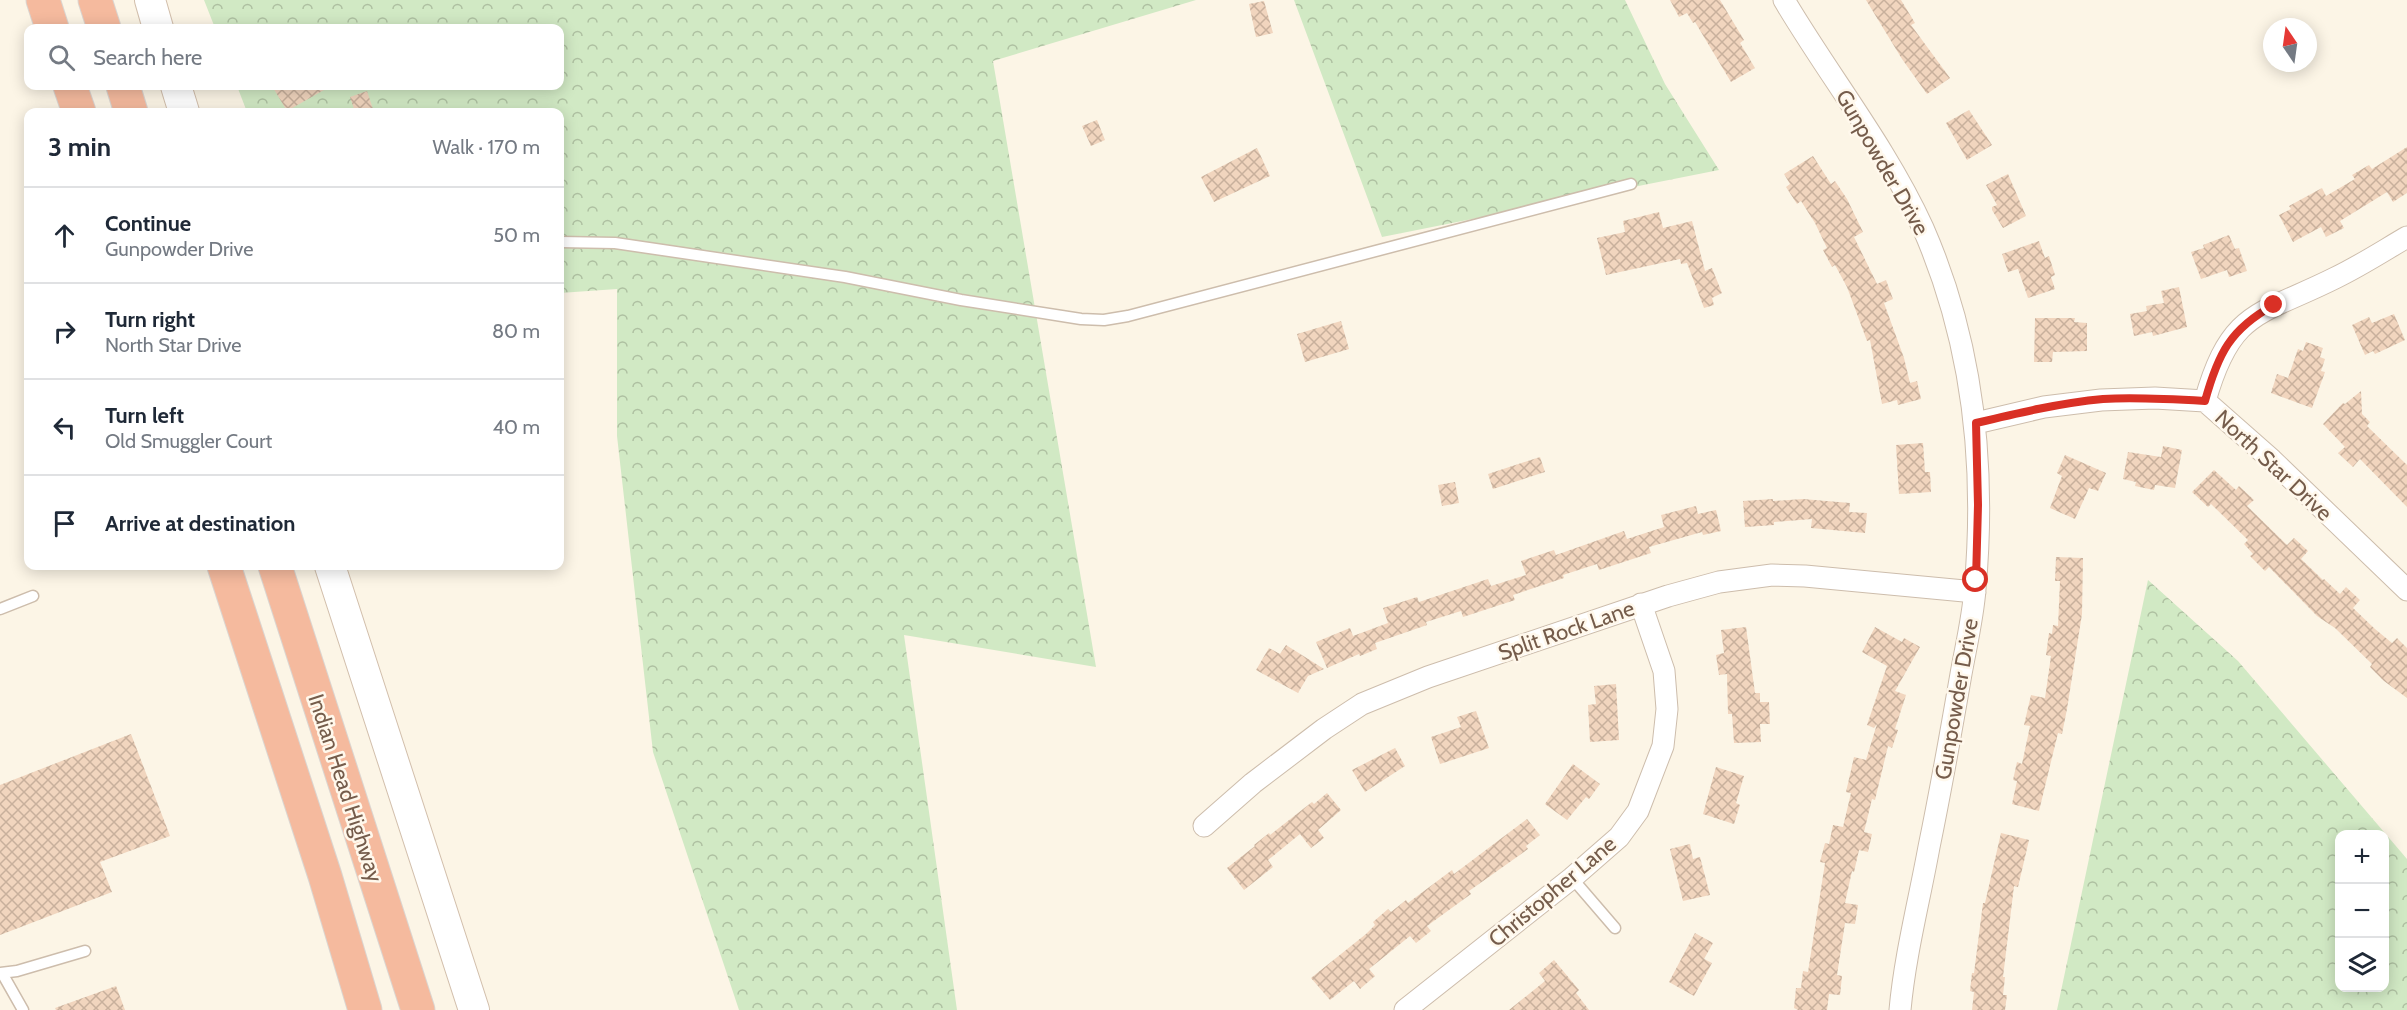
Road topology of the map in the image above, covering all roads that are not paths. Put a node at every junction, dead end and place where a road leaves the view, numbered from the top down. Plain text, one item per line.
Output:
1 (43, 0) edge
2 (95, 0) edge
3 (150, 0) edge
4 (1784, 0) edge
5 (51, 24) edge
6 (104, 24) edge
7 (157, 24) edge
8 (71, 90) edge
9 (124, 90) edge
10 (177, 90) edge
11 (78, 108) edge
12 (130, 108) edge
13 (183, 108) edge
14 (1631, 184) dead end
15 (2407, 237) edge
16 (564, 242) edge
17 (2205, 401) junction
18 (1976, 423) junction
19 (225, 570) edge
20 (276, 570) edge
21 (331, 570) edge
22 (2407, 590) edge
23 (1975, 592) junction
24 (33, 596) dead end
25 (1641, 604) junction
26 (0, 609) edge
27 (1204, 826) dead end
28 (1572, 878) junction
29 (1615, 928) dead end
30 (85, 951) dead end
31 (1, 973) edge
32 (23, 1010) edge
33 (366, 1010) edge
34 (418, 1010) edge
35 (474, 1010) edge
36 (1405, 1010) edge
37 (1900, 1010) edge

1 - 5 highway
2 - 6 highway
3 - 7 street
4 - 18 street, Gunpowder Drive
8 - 11 highway
9 - 12 highway
10 - 13 street
14 - 16 lane
15 - 17 street
17 - 18 street, North Star Drive
17 - 22 street, North Star Drive
18 - 23 street, Gunpowder Drive
19 - 33 highway
20 - 34 highway, Indian Head Highway
21 - 35 street
23 - 25 street, Split Rock Lane
23 - 37 street, Gunpowder Drive
24 - 26 lane
25 - 27 street, Split Rock Lane
25 - 28 street, Christopher Lane
28 - 29 lane
28 - 36 street, Christopher Lane
30 - 31 lane
31 - 32 lane

